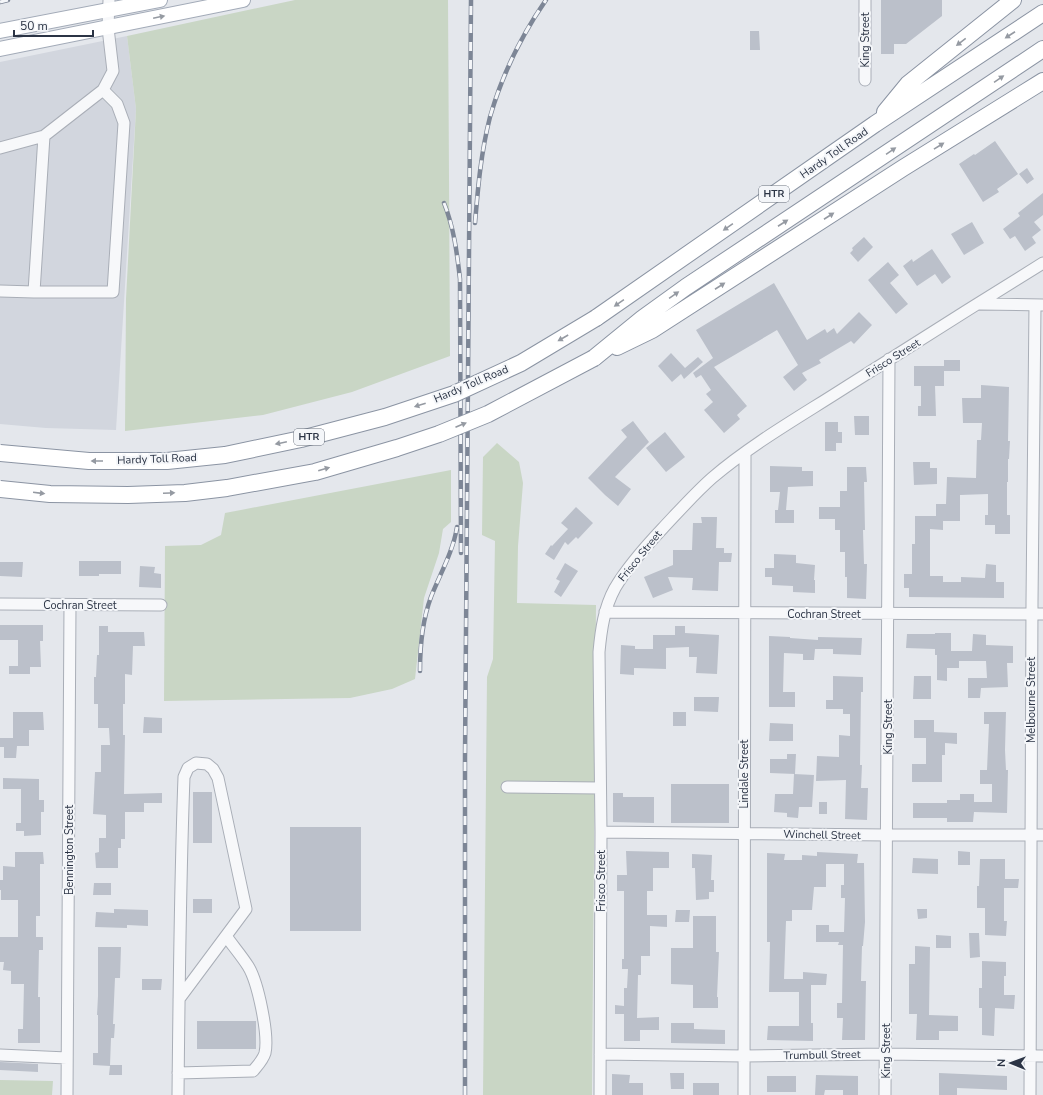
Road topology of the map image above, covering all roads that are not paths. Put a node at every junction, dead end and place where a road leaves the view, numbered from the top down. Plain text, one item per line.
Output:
1 (160, 0) edge
2 (243, 0) edge
3 (865, 0) edge
4 (1014, 0) edge
5 (109, 5) edge
6 (1043, 13) edge
7 (108, 28) junction
8 (0, 31) edge
9 (0, 49) edge
10 (1038, 53) edge
11 (865, 80) dead end
12 (1041, 83) edge
13 (103, 90) junction
14 (875, 124) junction
15 (44, 136) junction
16 (0, 148) edge
17 (1043, 263) edge
18 (0, 291) edge
19 (34, 292) junction
20 (979, 304) junction
21 (1039, 305) edge
22 (594, 358) junction
23 (889, 360) junction
24 (0, 453) edge
25 (746, 453) junction
26 (0, 488) edge
27 (0, 604) edge
28 (70, 605) junction
29 (161, 605) dead end
30 (605, 612) junction
31 (745, 613) junction
32 (888, 614) junction
33 (1032, 614) junction
34 (1043, 614) edge
35 (507, 786) dead end
36 (600, 788) junction
37 (601, 832) junction
38 (744, 834) junction
39 (888, 835) junction
40 (1032, 835) junction
41 (1043, 835) edge
42 (226, 936) junction
43 (179, 999) junction
44 (600, 1054) junction
45 (885, 1054) junction
46 (0, 1055) edge
47 (744, 1056) junction
48 (1031, 1056) junction
49 (1043, 1056) edge
50 (67, 1058) junction
51 (178, 1073) junction
52 (67, 1095) edge
53 (178, 1095) edge
54 (600, 1095) edge
55 (744, 1095) edge
56 (885, 1095) edge
57 (1030, 1095) edge

1 - 5 main road
7 -> 2 main road
3 - 11 street, King Street
4 -> 14 highway
5 - 7 street
5 - 8 main road
6 -> 14 highway
7 - 9 main road
7 - 13 street
22 -> 10 highway
22 -> 12 highway
13 - 15 street
13 - 19 street
14 -> 24 highway, Hardy Toll Road / HTR, bridge
15 - 16 street
15 - 19 street
17 - 20 street, Frisco Street
18 - 19 street
20 - 21 street
20 - 23 street, Frisco Street
21 - 33 street, Melbourne Street
26 -> 22 highway, bridge
23 - 25 street, Frisco Street
23 - 32 street, King Street
25 - 30 street, Frisco Street
25 - 31 street, Lindale Street
27 - 28 street, Cochran Street
28 - 29 street, Cochran Street
28 - 50 street, Bennington Street
30 - 31 street, Cochran Street
30 - 36 street, Frisco Street
31 - 32 street, Cochran Street
31 - 38 street, Lindale Street
32 - 33 street, Cochran Street
32 - 39 street, King Street
33 - 34 street, Cochran Street
33 - 40 street, Melbourne Street
35 - 36 street
36 - 37 street, Frisco Street
37 - 38 street, Winchell Street
37 - 44 street, Frisco Street
38 - 39 street, Winchell Street
38 - 47 street, Lindale Street
39 - 40 street, Winchell Street
39 - 45 street, King Street
40 - 41 street, Winchell Street
40 - 48 street, Melbourne Street
42 - 43 street
42 - 43 street
42 - 51 street
43 - 51 street
44 - 47 street, Trumbull Street
44 - 54 street, Frisco Street
45 - 47 street, Trumbull Street
45 - 48 street, Trumbull Street
45 - 56 street, King Street
46 - 50 street
47 - 55 street, Lindale Street
48 - 49 street, Trumbull Street
48 - 57 street, Melbourne Street
50 - 52 street, Bennington Street
51 - 53 street

